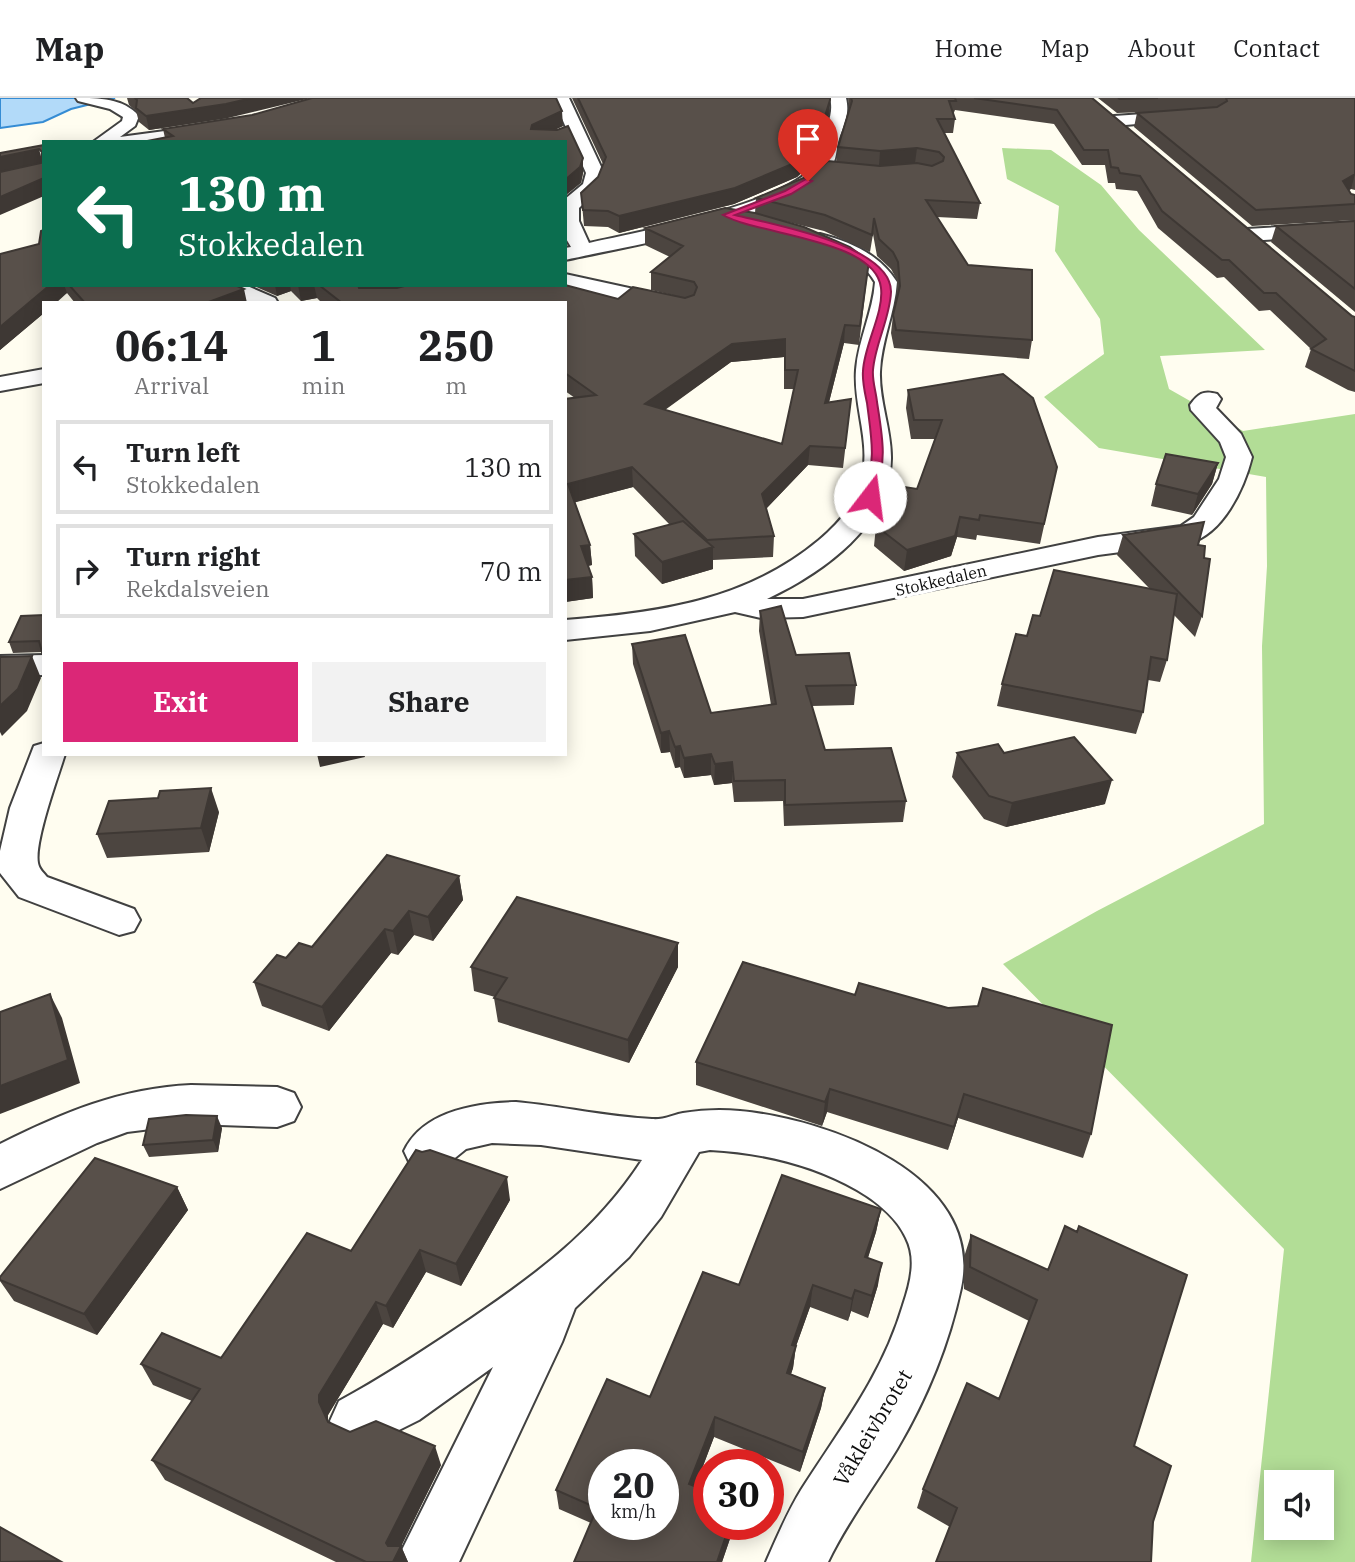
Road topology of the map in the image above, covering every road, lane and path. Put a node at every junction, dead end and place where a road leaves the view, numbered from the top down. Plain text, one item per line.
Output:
1 (562, 98) edge
2 (838, 98) edge
3 (92, 100) edge
4 (1203, 115) edge
5 (104, 140) edge
6 (136, 140) edge
7 (207, 140) edge
8 (1139, 142) edge
9 (727, 215) junction
10 (772, 227) edge
11 (568, 228) edge
12 (1355, 228) edge
13 (799, 234) edge
14 (1264, 250) edge
15 (575, 252) edge
16 (567, 280) edge
17 (231, 287) edge
18 (262, 301) edge
19 (684, 306) edge
20 (42, 376) edge
21 (0, 384) edge
22 (1208, 399) dead end
23 (737, 601) junction
24 (567, 630) edge
25 (42, 665) edge
26 (0, 666) edge
27 (46, 756) edge
28 (119, 920) dead end
29 (277, 1107) dead end
30 (685, 1133) junction
31 (428, 1151) edge
32 (0, 1168) edge
33 (554, 1293) junction
34 (359, 1421) dead end
35 (427, 1562) edge
36 (797, 1562) edge

1 - 11 street
2 - 9 street
3 - 5 street
4 - 8 street
6 - 7 street
9 - 10 street
9 - 15 street
11 - 15 street
12 - 14 street
13 - 23 street, Stokkedalen
16 - 19 street
17 - 18 street
20 - 21 street
22 - 23 street, Stokkedalen
23 - 24 street, Stokkedalen
25 - 26 street
27 - 28 street
29 - 32 street
30 - 31 street, Våkleivbrotet
30 - 33 street
30 - 36 street, Våkleivbrotet
33 - 34 street
33 - 35 street

